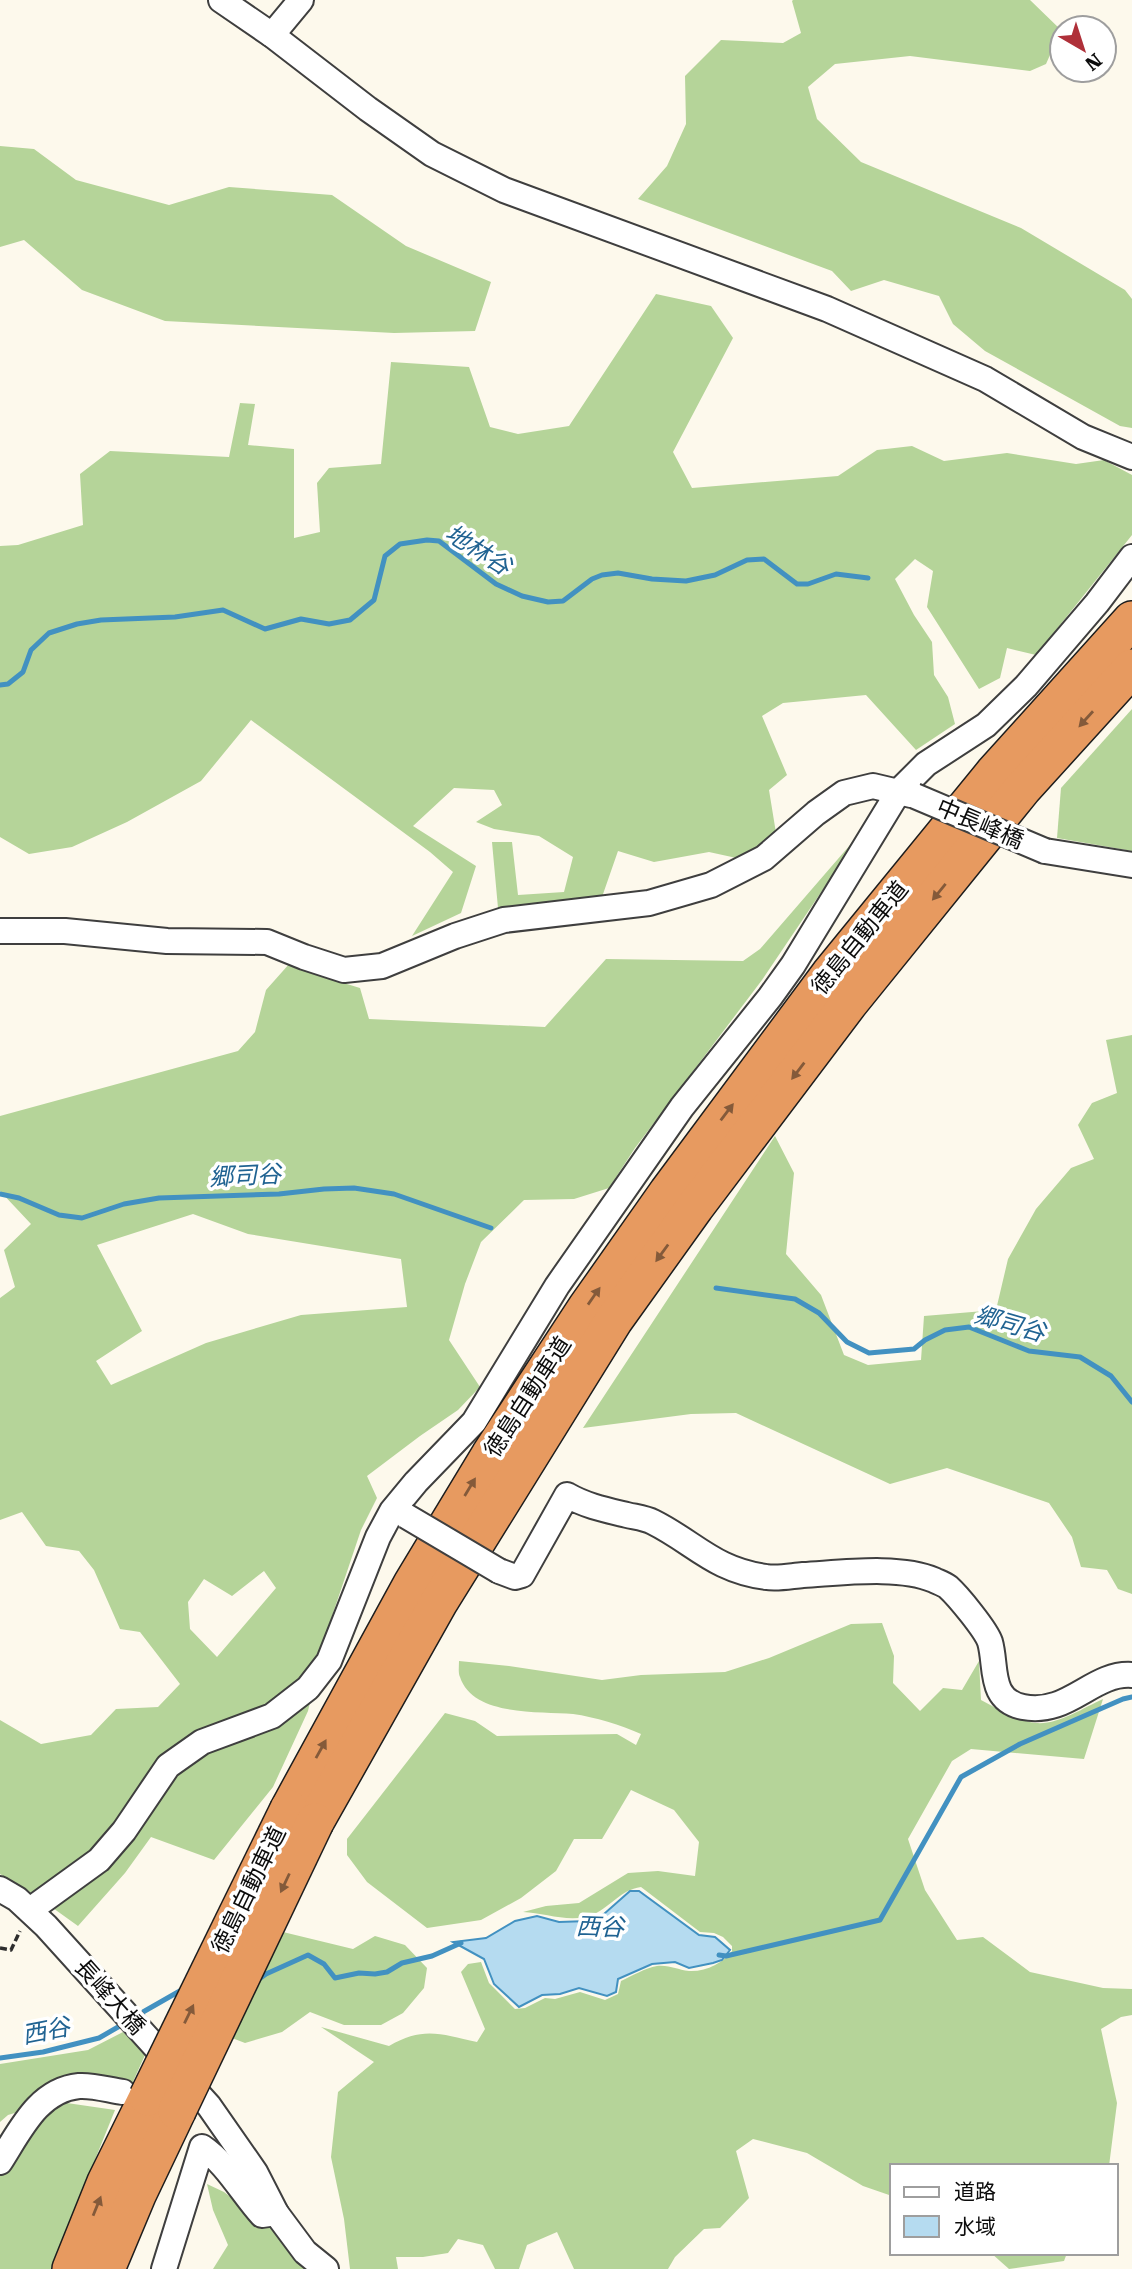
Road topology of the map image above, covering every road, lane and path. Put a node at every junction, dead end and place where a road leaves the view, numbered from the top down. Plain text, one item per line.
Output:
1 (221, 0) edge
2 (301, 0) edge
3 (272, 35) junction
4 (1132, 457) edge
5 (1132, 557) edge
6 (1132, 620) edge
7 (1132, 668) edge
8 (907, 794) junction
9 (1132, 865) edge
10 (0, 930) edge
11 (399, 1513) junction
12 (1132, 1675) edge
13 (302, 1815) junction
14 (0, 1889) edge
15 (38, 1918) junction
16 (0, 1948) edge
17 (149, 2100) junction
18 (0, 2162) edge
19 (276, 2213) junction
20 (71, 2269) edge
21 (106, 2269) edge
22 (164, 2269) edge
23 (326, 2269) edge

1 - 3 street
2 - 3 street
3 - 4 street
5 - 8 street
13 -> 6 highway, 徳島自動車道
7 -> 13 highway, 徳島自動車道
8 - 9 street, 中長峰橋, bridge
8 - 10 street, 中長峰橋
8 - 11 street
11 - 12 street, bridge
11 - 15 street
13 - 17 highway, 徳島自動車道, bridge
14 - 15 street, 長峰大橋
15 - 16 path
15 - 19 street, 長峰大橋
17 - 18 street
20 -> 17 highway, 徳島自動車道
17 - 21 highway, 徳島自動車道
19 - 22 street
19 - 23 street, 長峰大橋

